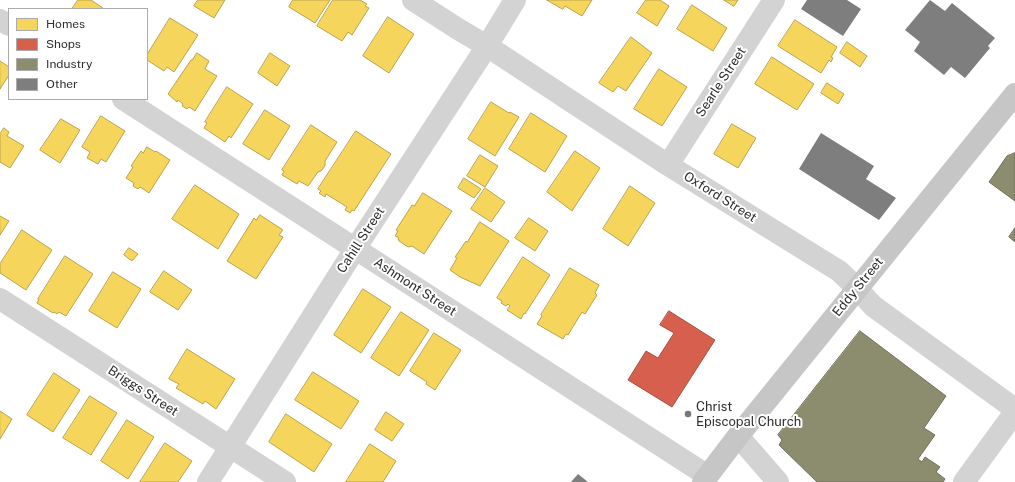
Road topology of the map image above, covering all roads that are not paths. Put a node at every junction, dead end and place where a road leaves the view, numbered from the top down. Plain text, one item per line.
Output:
1 (414, 0) edge
2 (515, 0) edge
3 (774, 0) edge
4 (487, 46) junction
5 (125, 100) edge
6 (1013, 102) edge
7 (668, 164) junction
8 (355, 249) junction
9 (857, 288) junction
10 (0, 299) edge
11 (1015, 411) edge
12 (738, 436) junction
13 (230, 447) junction
14 (705, 479) edge
15 (208, 482) edge
16 (286, 482) edge
17 (778, 482) edge
18 (964, 482) edge

1 - 4 street, Oxford Street
2 - 4 street, Cahill Street
3 - 7 street, Searle Street
4 - 7 street, Oxford Street
4 - 8 street, Cahill Street
5 - 8 street, Ashmont Street
6 - 9 main road, Eddy Street
7 - 9 street, Oxford Street
8 - 13 street, Cahill Street
8 - 14 street, Ashmont Street
9 - 11 street, Oxford Street
9 - 12 main road, Eddy Street
10 - 13 street, Briggs Street
11 - 18 street
12 - 14 main road, Eddy Street
12 - 17 street
13 - 15 street, Cahill Street
13 - 16 street, Briggs Street

